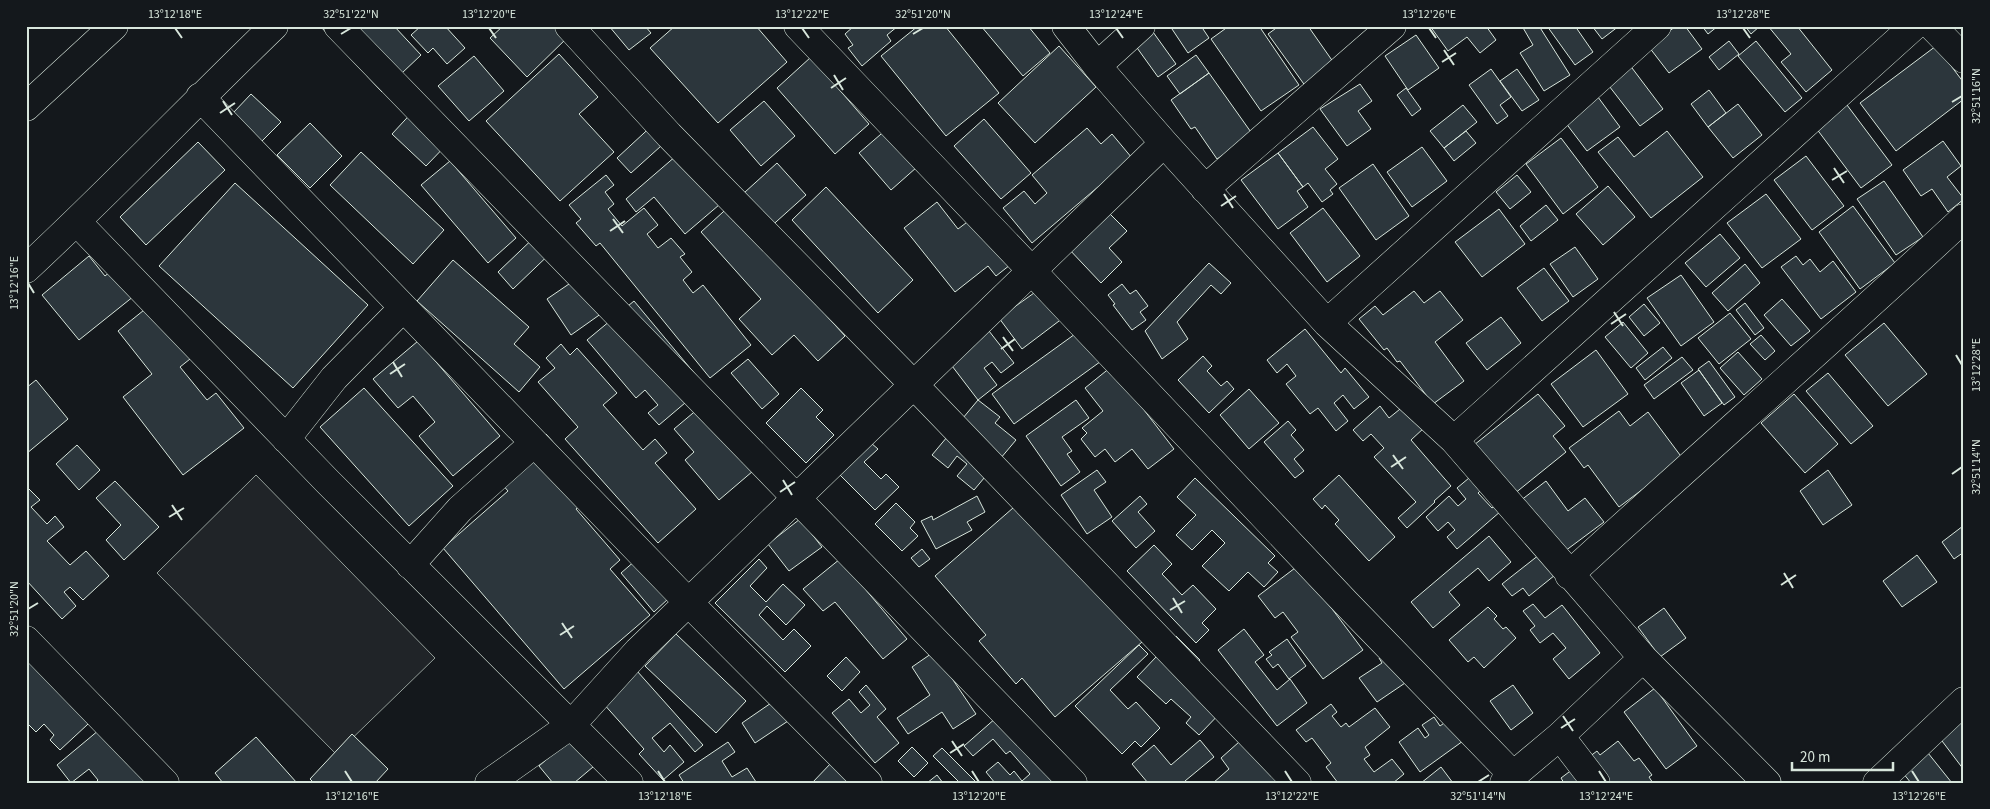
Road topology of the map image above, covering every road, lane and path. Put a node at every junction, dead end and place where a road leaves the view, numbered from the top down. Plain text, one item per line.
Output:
1 (114, 26) edge
2 (274, 26) edge
3 (338, 26) edge
4 (569, 26) edge
5 (798, 26) edge
6 (1066, 26) edge
7 (1141, 26) edge
8 (1392, 26) edge
9 (1656, 26) edge
10 (1914, 26) edge
11 (1932, 26) edge
12 (1964, 59) edge
13 (1096, 66) junction
14 (200, 97) junction
15 (26, 107) edge
16 (1164, 143) junction
17 (1205, 189) junction
18 (1964, 218) edge
19 (77, 222) junction
20 (26, 269) edge
21 (1032, 270) junction
22 (403, 308) junction
23 (1327, 323) junction
24 (914, 385) junction
25 (286, 439) junction
26 (1454, 440) junction
27 (534, 443) junction
28 (796, 499) junction
29 (410, 565) junction
30 (1569, 575) junction
31 (689, 603) junction
32 (26, 640) edge
33 (1643, 658) junction
34 (1964, 701) edge
35 (571, 725) junction
36 (1560, 736) junction
37 (1508, 779) edge
38 (165, 783) edge
39 (489, 783) edge
40 (629, 783) edge
41 (868, 783) edge
42 (1074, 783) edge
43 (1298, 783) edge
44 (1596, 783) edge
45 (1766, 783) edge
46 (1877, 783) edge

1 - 15 main road
2 - 14 main road
3 - 28 main road
4 - 24 main road
5 - 21 main road
6 - 13 main road
7 - 13 main road
8 - 17 main road
9 - 23 main road
10 - 26 main road
11 - 12 main road
13 - 16 main road
14 - 19 main road
14 - 22 main road
16 - 17 main road
16 - 21 main road
17 - 23 main road
18 - 30 main road
19 - 20 main road
19 - 25 main road
21 - 24 main road
21 - 37 main road
22 - 25 main road
22 - 27 main road
23 - 26 main road
24 - 28 main road
24 - 43 main road
25 - 29 main road
26 - 30 main road
27 - 29 main road
27 - 31 main road
28 - 31 main road
28 - 42 main road
29 - 35 main road
30 - 33 main road
31 - 35 main road
31 - 41 main road
32 - 38 main road
33 - 36 main road
33 - 45 main road
34 - 46 main road
35 - 39 main road
35 - 40 main road
36 - 37 main road
36 - 44 main road

